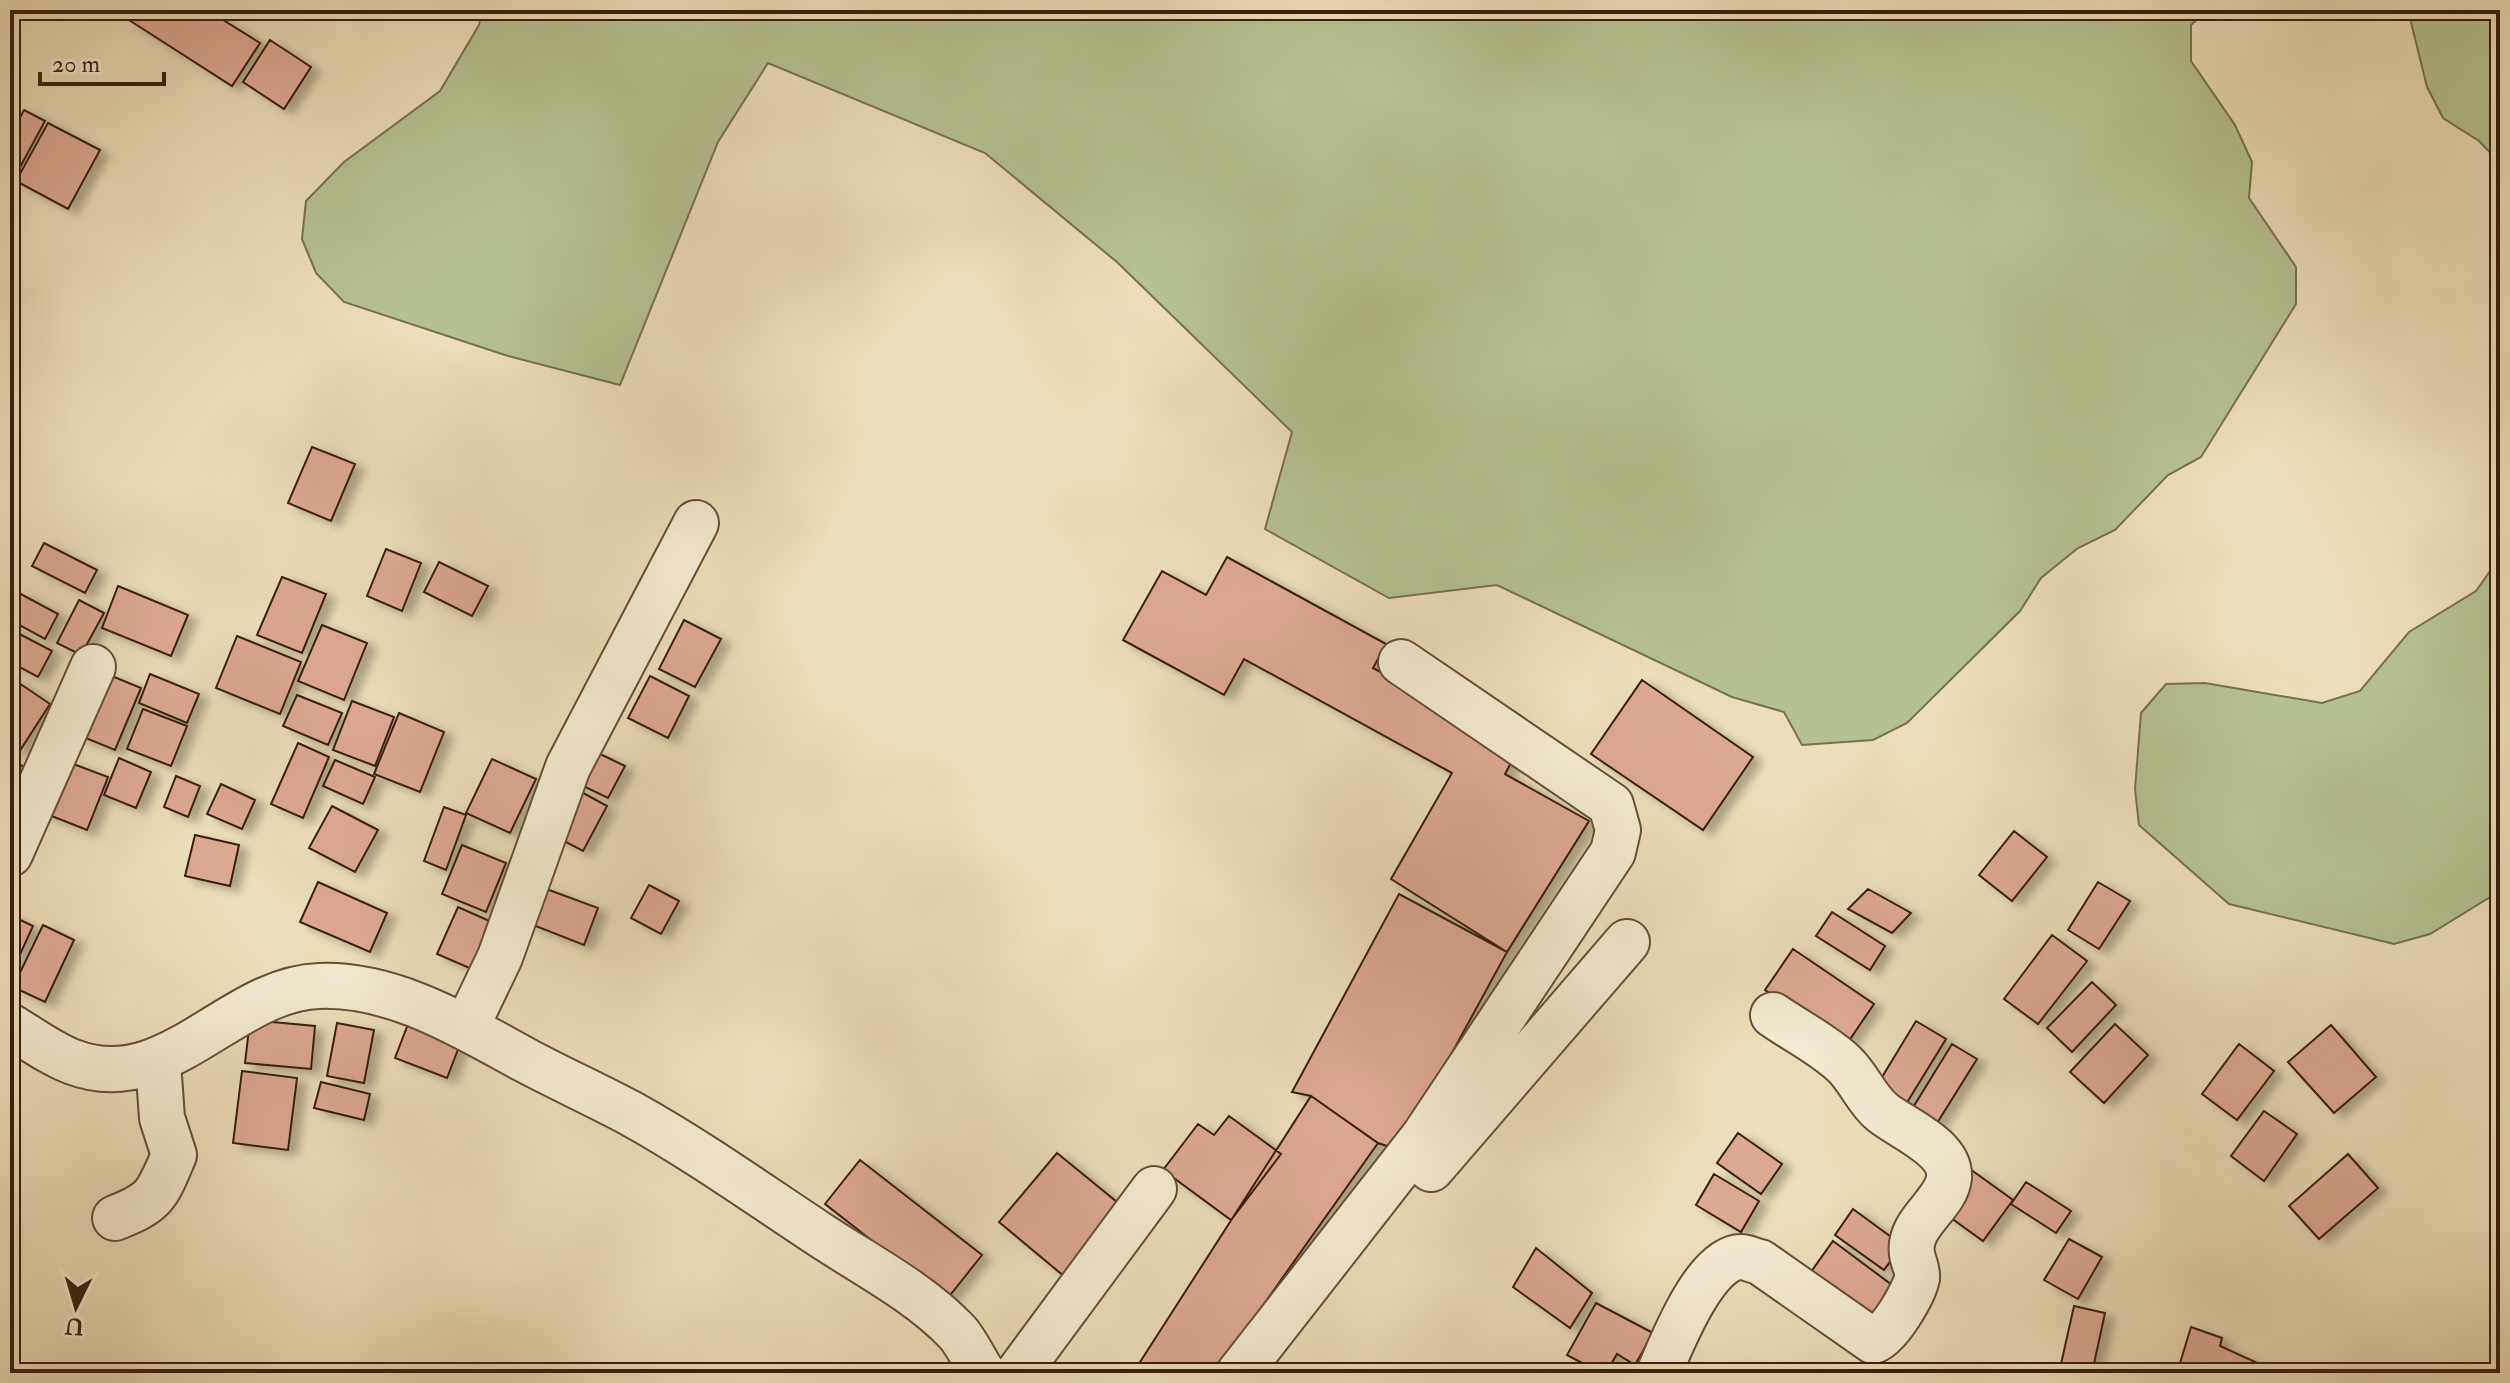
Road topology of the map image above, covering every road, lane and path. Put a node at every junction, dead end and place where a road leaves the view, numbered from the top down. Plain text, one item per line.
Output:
1 (696, 523) dead end
2 (1401, 662) dead end
3 (93, 667) dead end
4 (10, 854) edge
5 (1627, 942) dead end
6 (1773, 1015) dead end
7 (10, 1026) edge
8 (466, 1028) junction
9 (158, 1062) junction
10 (1154, 1189) dead end
11 (115, 1218) dead end
12 (983, 1373) edge
13 (1018, 1373) edge
14 (1239, 1373) edge
15 (1273, 1373) edge
16 (1659, 1373) edge

1 - 8 street
2 - 14 street
3 - 4 street
5 - 15 street
6 - 16 street
7 - 9 street
8 - 9 street
8 - 12 street
9 - 11 street
10 - 13 street

